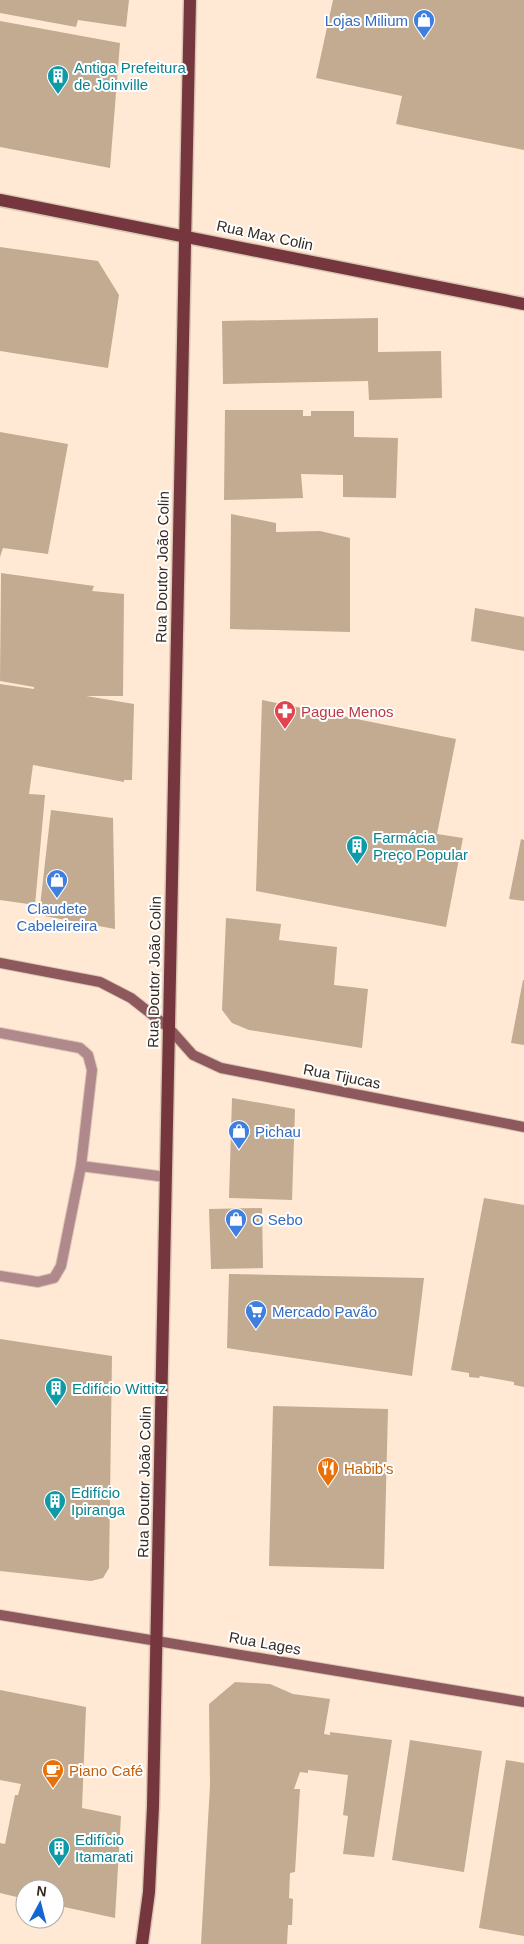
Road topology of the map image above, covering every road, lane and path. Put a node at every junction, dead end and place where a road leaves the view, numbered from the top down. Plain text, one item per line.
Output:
1 (190, 0) edge
2 (0, 200) edge
3 (185, 235) junction
4 (524, 304) edge
5 (0, 963) edge
6 (169, 1028) junction
7 (0, 1033) edge
8 (524, 1127) edge
9 (81, 1166) junction
10 (166, 1177) junction
11 (0, 1276) edge
12 (0, 1615) edge
13 (156, 1640) junction
14 (524, 1702) edge
15 (142, 1944) edge

1 - 3 main road, Rua Doutor João Colin
2 - 3 main road, Rua Max Colin
3 - 4 main road, Rua Max Colin
3 - 6 main road, Rua Doutor João Colin
5 - 6 main road, Rua Tijucas
6 - 8 main road, Rua Tijucas
6 - 10 main road, Rua Doutor João Colin
7 - 9 lane
9 - 10 lane
9 - 11 lane
10 - 13 main road, Rua Doutor João Colin
12 - 13 main road, Rua Lages
13 - 14 main road, Rua Lages
13 - 15 main road, Rua Doutor João Colin

